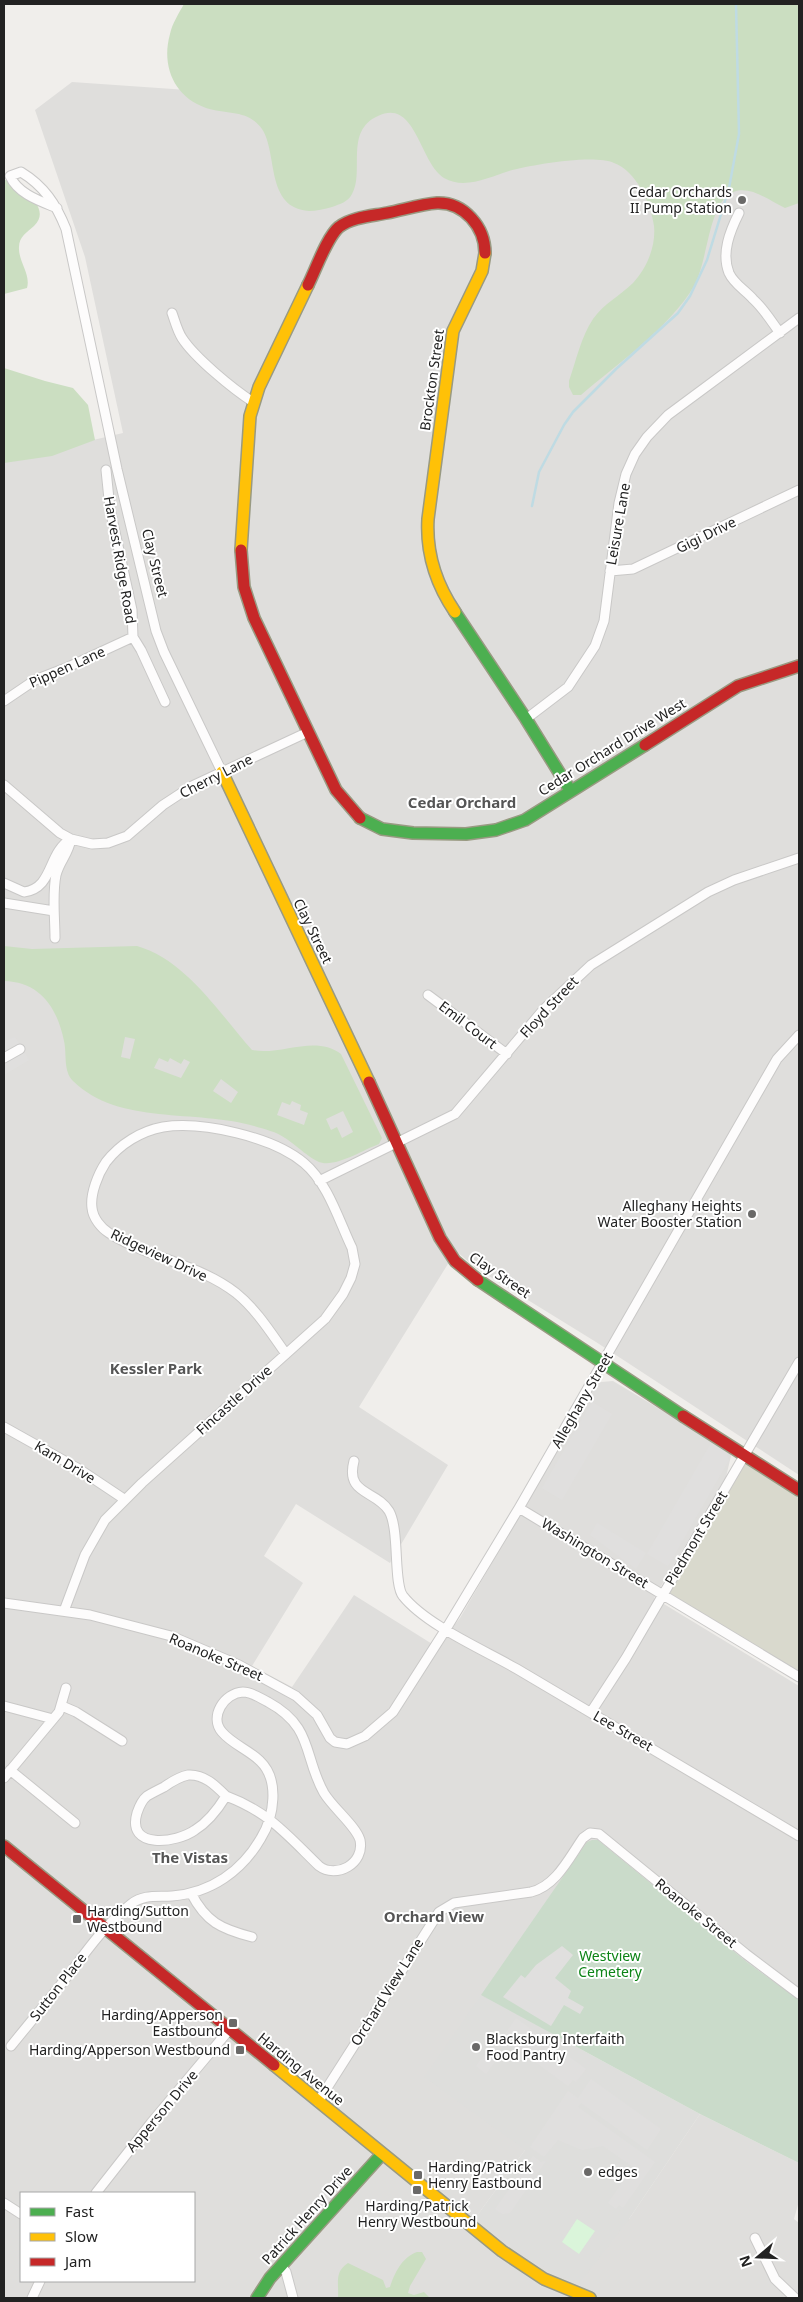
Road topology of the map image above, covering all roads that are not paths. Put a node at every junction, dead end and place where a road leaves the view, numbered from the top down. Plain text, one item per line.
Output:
1 (7, 174) edge
2 (57, 208) junction
3 (739, 213) dead end
4 (172, 312) dead end
5 (799, 318) edge
6 (780, 333) junction
7 (253, 402) junction
8 (106, 470) dead end
9 (799, 490) edge
10 (610, 571) junction
11 (133, 637) junction
12 (799, 666) edge
13 (4, 701) edge
14 (165, 702) dead end
15 (526, 719) junction
16 (308, 732) junction
17 (222, 772) junction
18 (4, 785) edge
19 (570, 790) junction
20 (71, 839) junction
21 (799, 858) edge
22 (4, 882) edge
23 (4, 903) edge
24 (54, 911) junction
25 (55, 938) dead end
26 (428, 995) dead end
27 (799, 1035) edge
28 (20, 1050) dead end
29 (507, 1054) junction
30 (4, 1058) edge
31 (398, 1144) junction
32 (319, 1181) junction
33 (286, 1354) junction
34 (799, 1362) edge
35 (602, 1364) junction
36 (4, 1427) edge
37 (745, 1454) junction
38 (354, 1461) dead end
39 (799, 1490) edge
40 (124, 1499) junction
41 (519, 1508) junction
42 (663, 1594) junction
43 (4, 1603) edge
44 (64, 1611) junction
45 (446, 1629) junction
46 (799, 1676) edge
47 (66, 1688) dead end
48 (4, 1706) edge
49 (62, 1706) junction
50 (590, 1712) junction
51 (53, 1719) junction
52 (122, 1741) dead end
53 (344, 1744) joint
54 (10, 1770) junction
55 (4, 1778) edge
56 (226, 1796) junction
57 (270, 1818) junction
58 (75, 1823) dead end
59 (593, 1832) joint
60 (799, 1836) edge
61 (4, 1846) edge
62 (191, 1893) junction
63 (104, 1929) junction
64 (252, 1936) dead end
65 (799, 1994) edge
66 (229, 2030) junction
67 (11, 2046) dead end
68 (318, 2102) junction
69 (382, 2154) junction
70 (97, 2192) edge
71 (4, 2203) edge
72 (20, 2213) edge
73 (755, 2238) dead end
74 (281, 2266) junction
75 (40, 2282) edge
76 (32, 2298) edge
77 (257, 2298) edge
78 (293, 2298) edge
79 (590, 2298) edge
80 (795, 2298) edge

1 - 2 street, Clay Street
1 - 2 street, Clay Street
2 - 17 street, Clay Street
3 - 6 street
4 - 7 street
5 - 6 street, Leisure Lane
6 - 10 street, Leisure Lane
7 - 15 street, Brockton Street
7 - 16 street, Brockton Street
8 - 11 street, Harvest Ridge Road
9 - 10 street, Gigi Drive
10 - 15 street, Leisure Lane
11 - 13 street, Pippen Lane
11 - 14 street, Harvest Ridge Road
12 - 19 street, Cedar Orchard Drive West
15 - 19 street, Brockton Street
16 - 17 street, Cherry Lane
16 - 19 street, Cedar Orchard Drive West
17 - 20 street, Cherry Lane
17 - 31 street, Clay Street
18 - 20 street, Cherry Lane
20 - 22 street
20 - 24 street
21 - 29 street, Floyd Street
23 - 24 street
24 - 25 street
26 - 29 street, Emil Court
27 - 35 street, Alleghany Street
28 - 30 street
29 - 31 street, Floyd Street
31 - 32 street, Floyd Street
31 - 35 street, Clay Street
32 - 33 street, Fincastle Drive
32 - 33 street, Ridgeview Drive
33 - 40 street, Fincastle Drive
34 - 37 street, Piedmont Street
35 - 37 street, Clay Street
35 - 41 street, Alleghany Street
36 - 40 street, Kam Drive
37 - 39 street, Clay Street
37 - 42 street, Piedmont Street
38 - 45 street, Lee Street
40 - 44 street, Fincastle Drive
41 - 42 street, Washington Street
41 - 45 street, Alleghany Street
42 - 46 street, Washington Street
42 - 50 street, Piedmont Street
43 - 44 street, Roanoke Street
44 - 53 street, Roanoke Street
45 - 50 street, Lee Street
45 - 53 street, Alleghany Street
47 - 49 street
48 - 51 street
49 - 51 street
49 - 52 street
50 - 60 street, Lee Street
51 - 54 street
54 - 55 street
54 - 58 street
56 - 56 street
56 - 57 street
57 - 57 street
57 - 62 street, Sutton Place
59 - 65 street, Roanoke Street
59 - 68 street, Orchard View Lane
61 - 63 street, Harding Avenue
62 - 63 street, Sutton Place
62 - 64 street
63 - 66 street, Harding Avenue
63 - 67 street, Sutton Place
66 - 68 street, Harding Avenue
66 - 70 street, Apperson Drive
68 - 69 street, Harding Avenue
69 - 74 street, Patrick Henry Drive
69 - 79 street, Harding Avenue
71 - 72 street
73 - 80 street
74 - 77 street, Patrick Henry Drive
74 - 78 street
75 - 76 street

